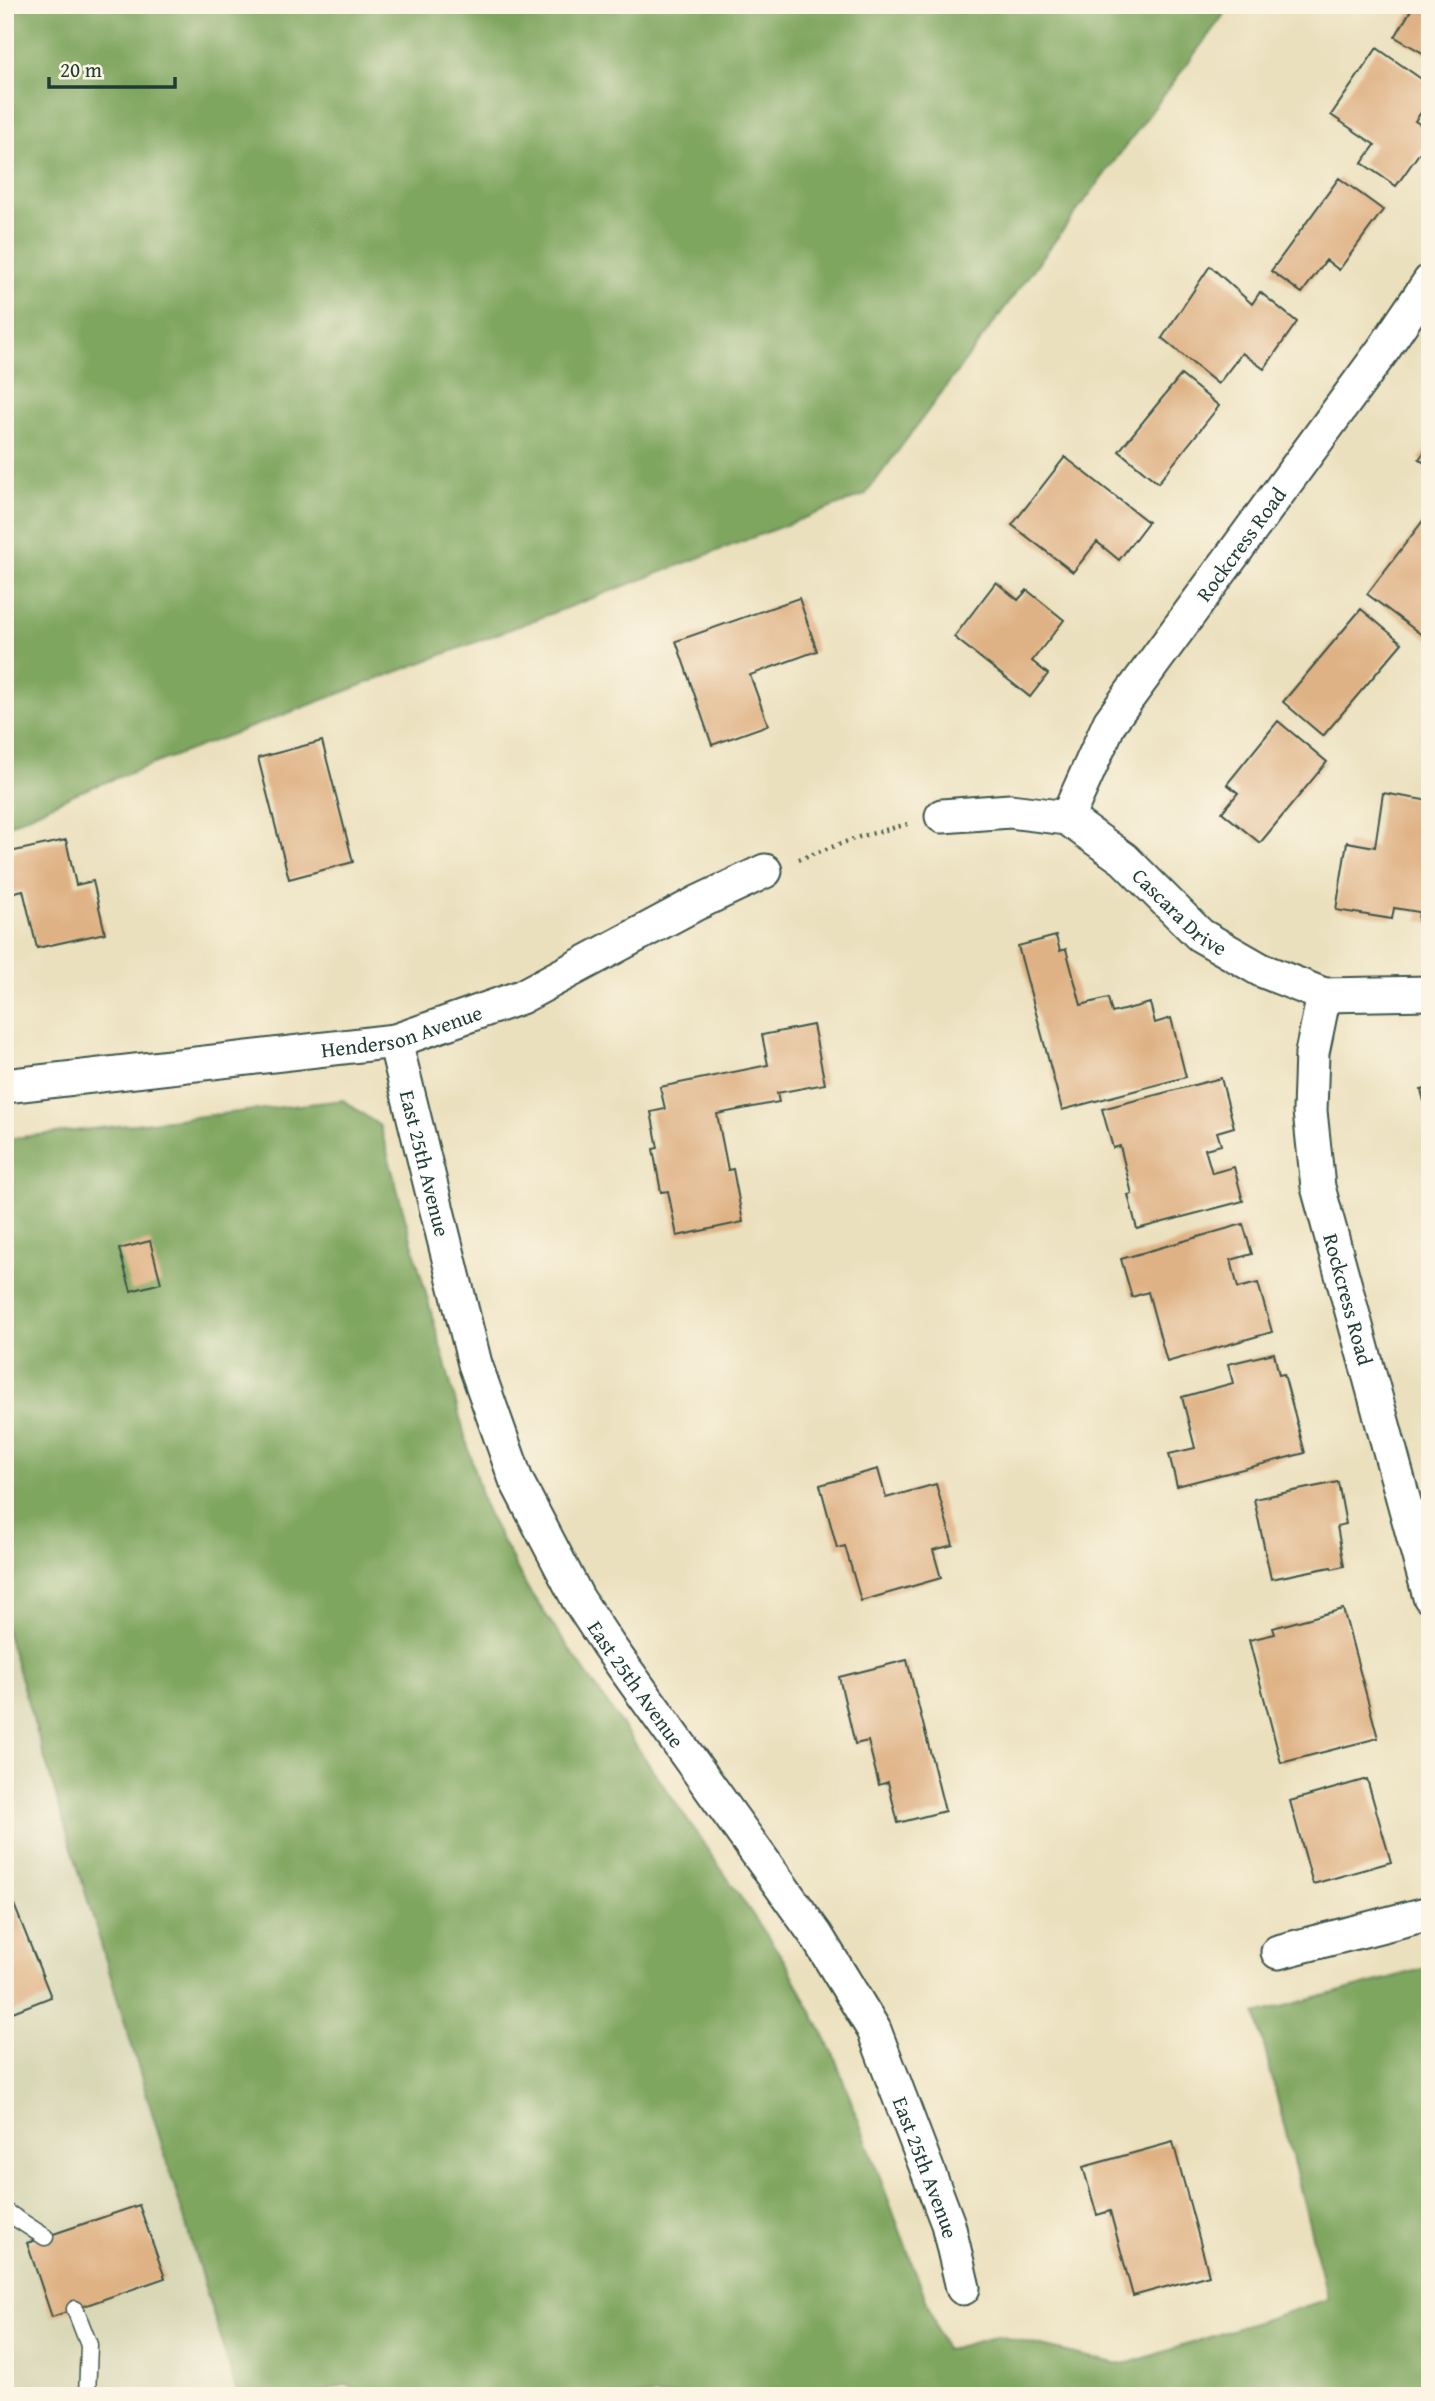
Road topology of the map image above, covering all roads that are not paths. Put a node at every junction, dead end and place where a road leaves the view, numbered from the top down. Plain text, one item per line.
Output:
1 (1430, 281) edge
2 (931, 818) road end
3 (1067, 818) junction
4 (765, 872) road end
5 (1430, 993) edge
6 (1324, 995) junction
7 (395, 1041) junction
8 (5, 1086) edge
9 (1430, 1597) edge
10 (1430, 1913) edge
11 (1278, 1952) dead end
12 (5, 2211) edge
13 (45, 2237) dead end
14 (963, 2288) dead end
15 (75, 2309) dead end
16 (88, 2396) edge

1 - 3 street, Rockcress Road
2 - 3 street, Cascara Drive
3 - 6 street, Cascara Drive
4 - 7 street, Henderson Avenue
5 - 6 street, Cascara Drive
6 - 9 street, Rockcress Road
7 - 8 street, Henderson Avenue
7 - 14 street, East 25th Avenue
10 - 11 street
12 - 13 lane
15 - 16 lane

